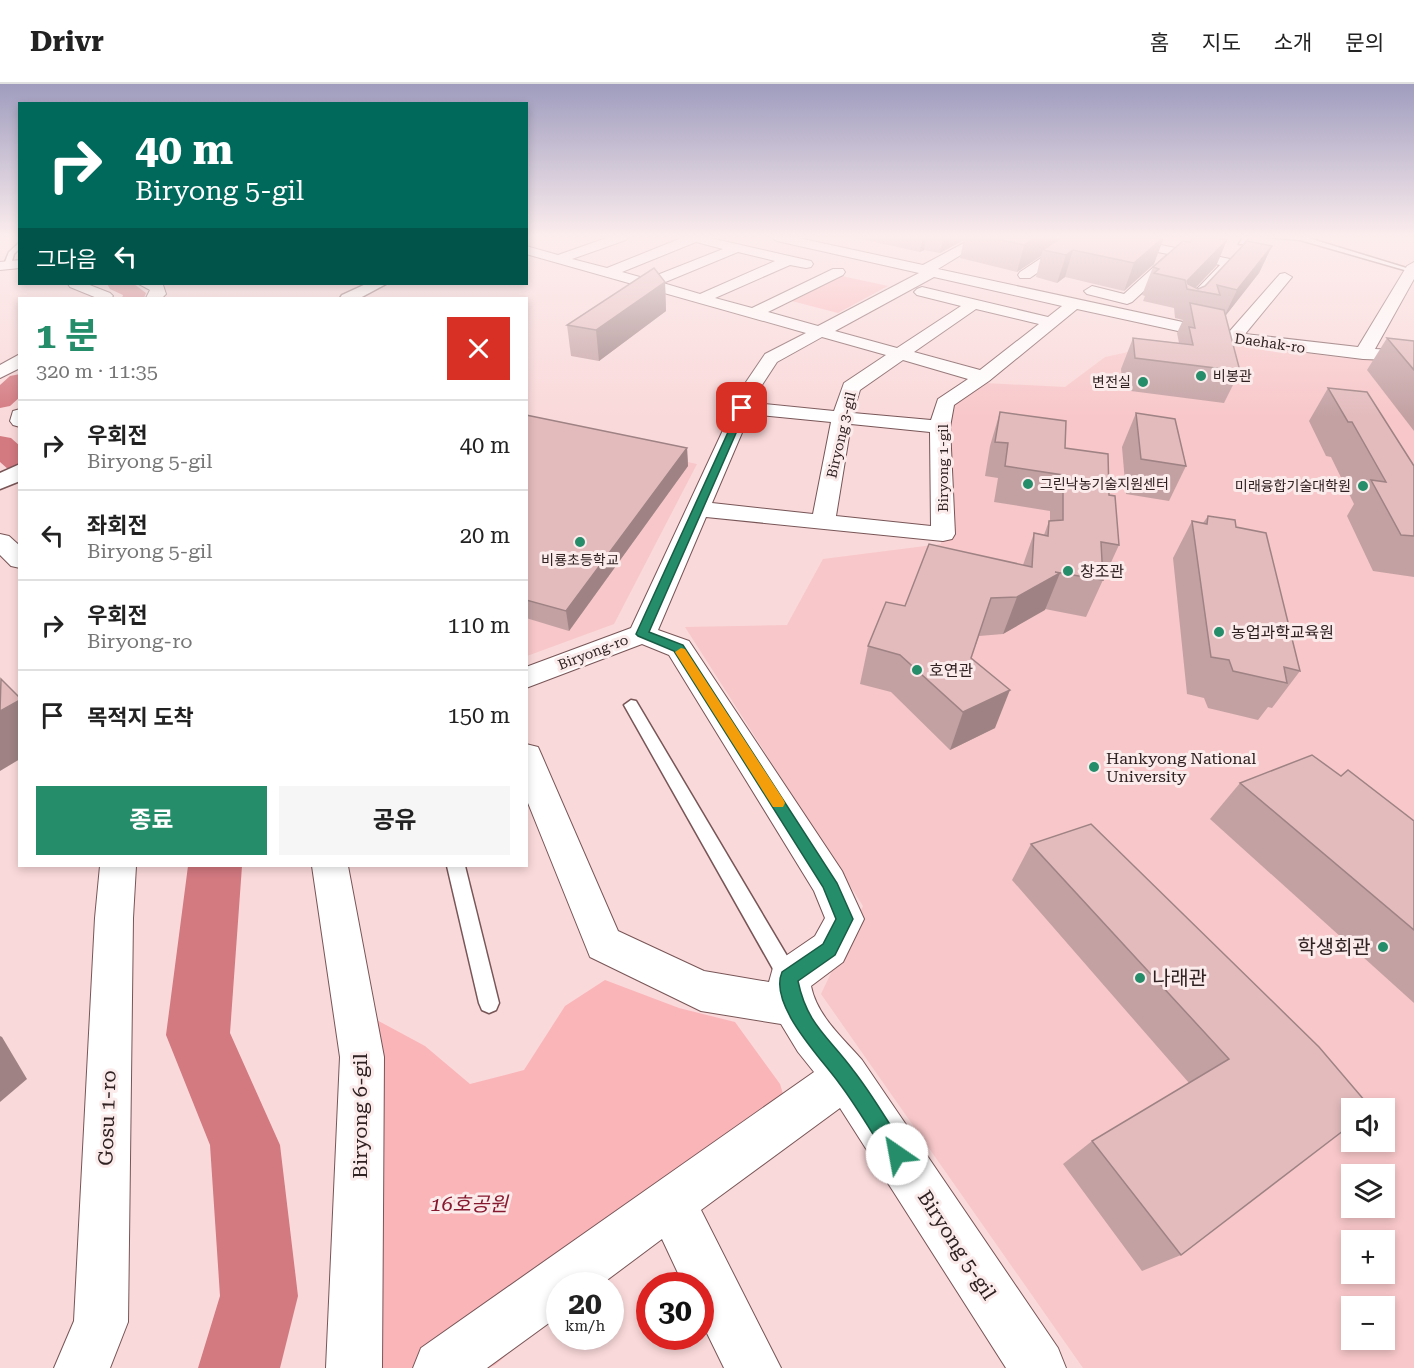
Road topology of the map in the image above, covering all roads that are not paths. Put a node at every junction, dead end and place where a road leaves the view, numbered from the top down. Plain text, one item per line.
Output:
1 (692, 297) edge
2 (704, 297) edge
3 (790, 297) edge
4 (884, 297) edge
5 (944, 297) edge
6 (1077, 297) edge
7 (1081, 297) edge
8 (1093, 297) edge
9 (1129, 297) edge
10 (1198, 297) edge
11 (1268, 297) edge
12 (1396, 297) edge
13 (699, 299) junction
14 (1192, 303) edge
15 (974, 304) junction
16 (753, 314) junction
17 (1050, 322) junction
18 (819, 333) junction
19 (1233, 338) junction
20 (900, 354) junction
21 (1363, 354) junction
22 (1414, 356) edge
23 (18, 360) edge
24 (0, 373) edge
25 (983, 377) junction
26 (742, 408) junction
27 (842, 418) junction
28 (940, 426) junction
29 (18, 472) edge
30 (0, 482) edge
31 (698, 509) junction
32 (823, 522) junction
33 (0, 541) edge
34 (18, 559) edge
35 (642, 634) junction
36 (528, 677) edge
37 (631, 705) dead end
38 (529, 765) edge
39 (118, 867) edge
40 (330, 867) edge
41 (456, 867) edge
42 (791, 992) junction
43 (489, 1003) dead end
44 (846, 1076) junction
45 (670, 1201) junction
46 (469, 1359) edge
47 (82, 1368) edge
48 (354, 1368) edge
49 (753, 1368) edge
50 (1038, 1368) edge

1 - 13 street
2 - 13 street
3 - 16 street
4 - 18 street, Biryong-ro
5 - 15 street
6 - 17 street, Biryong 1-gil
7 - 19 street, Daehak-ro
8 - 9 street
10 - 14 street
11 - 19 street
12 - 21 street
13 - 16 street
15 - 17 street
15 - 20 street, Biryong 3-gil
16 - 18 street
17 - 25 street, Biryong 1-gil
18 - 20 street
18 - 26 street, Biryong-ro
19 - 21 street, Daehak-ro
20 - 25 street
20 - 27 street, Biryong 3-gil
21 - 22 street, Daehak-ro
23 - 24 street
25 - 28 street, Biryong 1-gil
26 - 27 street
26 - 31 street, Biryong-ro
27 - 28 street
27 - 32 street, Biryong 3-gil
28 - 32 street, Biryong 1-gil
29 - 30 street
31 - 32 street, Biryong 1-gil
31 - 35 street, Biryong-ro
33 - 34 street
35 - 36 street, Biryong-ro
35 - 42 street
37 - 42 lane
38 - 42 street
39 - 47 street, Gosu 1-ro
40 - 48 street, Biryong 6-gil
41 - 43 lane
42 - 44 street, Biryong 5-gil
44 - 45 street
44 - 50 street, Biryong 5-gil
45 - 46 street
45 - 49 street

